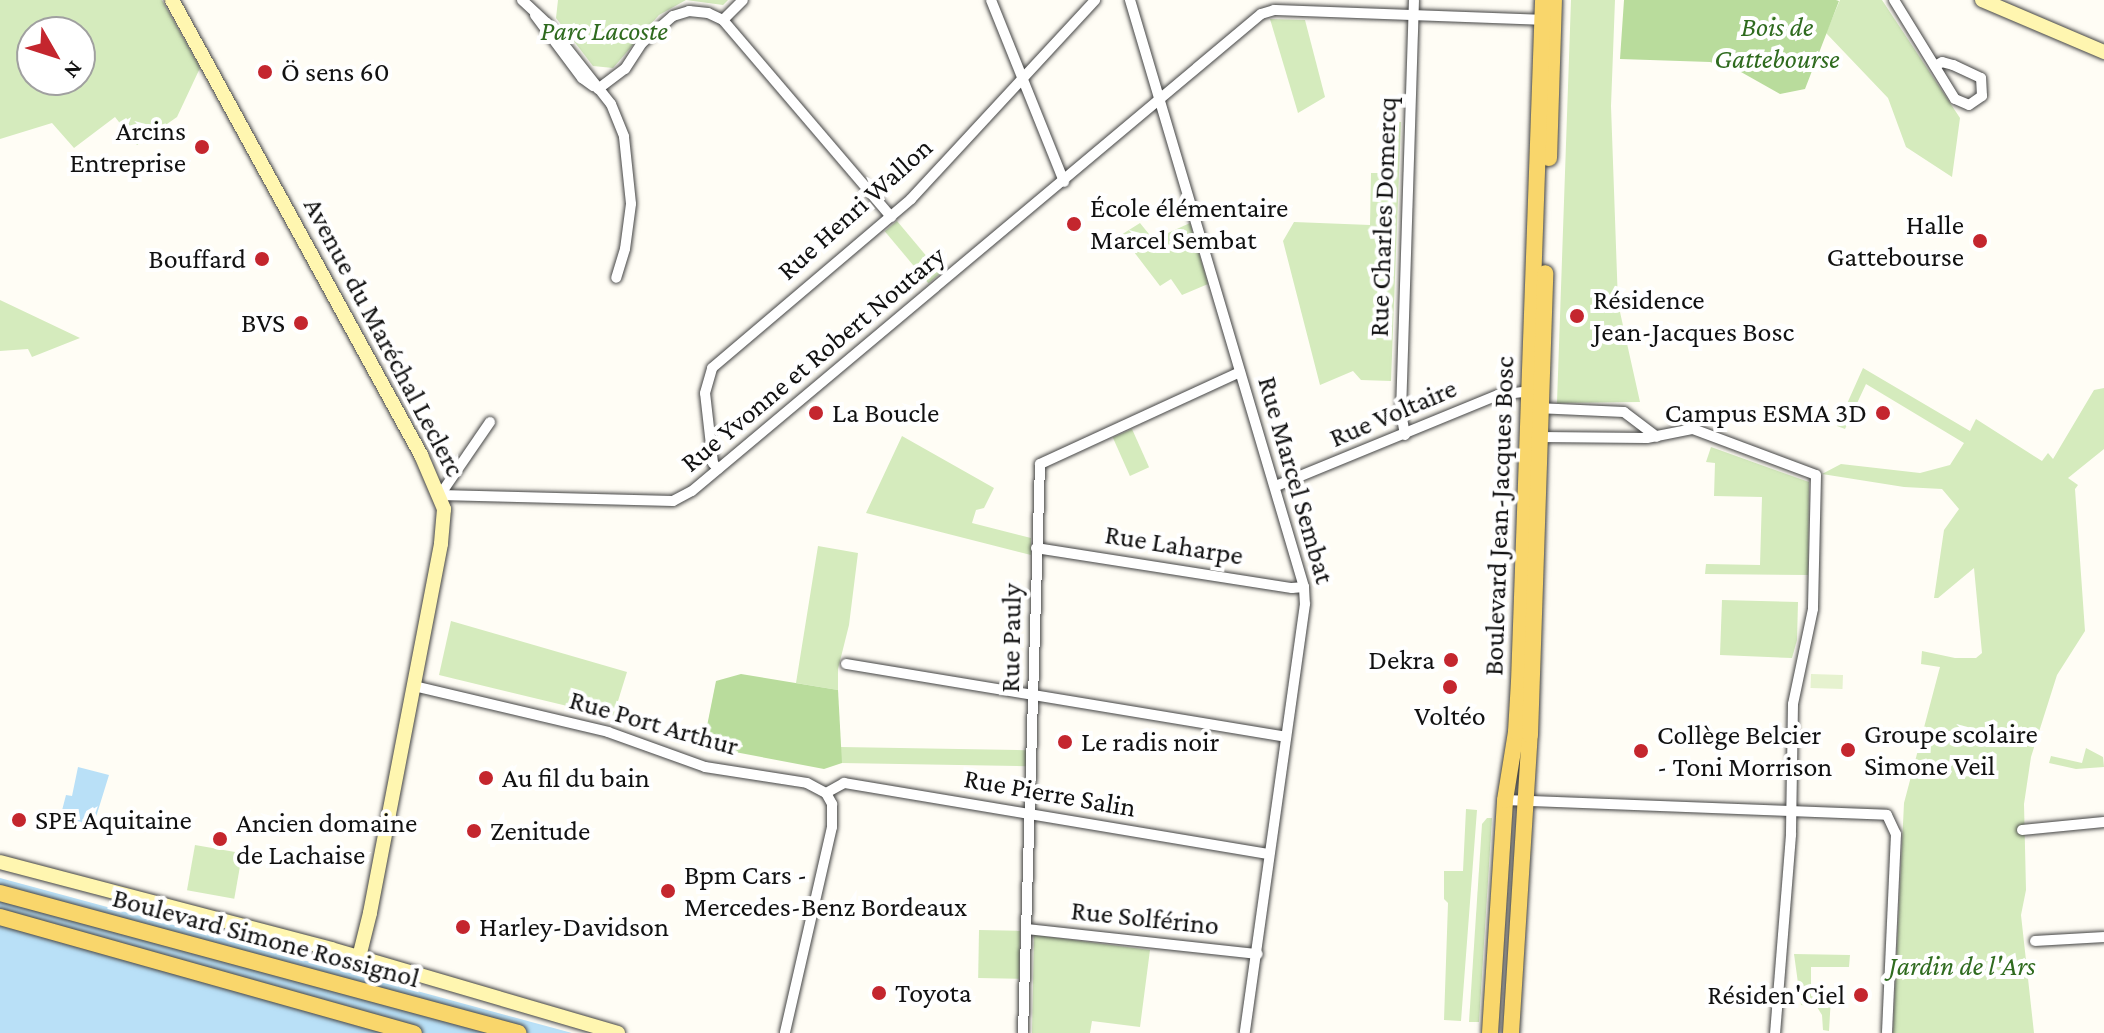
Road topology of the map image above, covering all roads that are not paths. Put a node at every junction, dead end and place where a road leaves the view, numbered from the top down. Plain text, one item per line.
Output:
1 (172, 0) edge
2 (743, 0) edge
3 (991, 0) edge
4 (1095, 0) edge
5 (1130, 0) edge
6 (1414, 0) edge
7 (1894, 0) edge
8 (1982, 0) edge
9 (529, 1) edge
10 (1550, 1) edge
11 (1413, 16) junction
12 (723, 20) junction
13 (1542, 20) junction
14 (2104, 52) edge
15 (1552, 65) junction
16 (1935, 66) junction
17 (1021, 79) junction
18 (598, 89) junction
19 (1160, 100) junction
20 (1064, 182) junction
21 (891, 217) junction
22 (616, 278) dead end
23 (1240, 372) junction
24 (1535, 400) junction
25 (490, 422) dead end
26 (1405, 435) junction
27 (1539, 437) junction
28 (1657, 437) junction
29 (718, 469) junction
30 (1276, 486) junction
31 (440, 495) junction
32 (1036, 548) junction
33 (1304, 587) junction
34 (1521, 645) junction
35 (846, 664) dead end
36 (414, 686) junction
37 (1034, 696) junction
38 (1285, 737) junction
39 (826, 793) junction
40 (1505, 800) junction
41 (1526, 802) junction
42 (1790, 812) junction
43 (1030, 814) junction
44 (2104, 822) edge
45 (2022, 830) dead end
46 (1269, 854) junction
47 (0, 862) edge
48 (0, 893) edge
49 (0, 917) edge
50 (1027, 929) junction
51 (2104, 937) edge
52 (2035, 941) dead end
53 (1258, 954) junction
54 (359, 957) junction
55 (414, 1033) edge
56 (518, 1033) edge
57 (618, 1033) edge
58 (785, 1033) edge
59 (1023, 1033) edge
60 (1245, 1033) edge
61 (1490, 1033) edge
62 (1511, 1033) edge
63 (1775, 1033) edge
64 (1887, 1033) edge

1 - 31 street, Avenue du Maréchal Leclerc
2 - 12 street
3 - 17 street
4 - 17 street, Rue Henri Wallon
5 - 19 street, Rue Marcel Sembat
6 - 11 street, Rue Charles Domercq
7 - 16 street
8 - 14 street
9 - 18 street
10 - 13 main road, Boulevard Jean-Jacques Bosc
10 - 15 main road, Boulevard Jean-Jacques Bosc
11 - 13 street, Rue Yvonne et Robert Noutary
11 - 19 street, Rue Yvonne et Robert Noutary
11 - 26 street, Rue Charles Domercq
12 - 18 street
12 - 21 street
13 - 15 street
13 - 24 main road, Boulevard Jean-Jacques Bosc
15 - 24 main road, Boulevard Jean-Jacques Bosc
16 - 16 street
17 - 20 street
17 - 21 street, Rue Henri Wallon
18 - 22 street
19 - 20 street, Rue Yvonne et Robert Noutary
19 - 23 street, Rue Marcel Sembat
20 - 29 street, Rue Yvonne et Robert Noutary
21 - 29 street, Rue Henri Wallon
23 - 30 street, Rue Marcel Sembat
23 - 32 street, Rue Pauly
24 - 26 street, Rue Voltaire
24 - 27 main road, Boulevard Jean-Jacques Bosc
24 - 28 street, Rue Voltaire
24 - 34 main road, Boulevard Jean-Jacques Bosc
25 - 31 street
26 - 30 street, Rue Voltaire
27 - 28 street
27 - 41 main road, Boulevard Jean-Jacques Bosc
28 - 42 street
29 - 31 street, Rue Yvonne et Robert Noutary
30 - 33 street, Rue Marcel Sembat
31 - 36 street, Avenue du Maréchal Leclerc
32 - 33 street, Rue Laharpe
32 - 37 street, Rue Pauly
33 - 38 street, Rue Marcel Sembat
34 - 40 main road, Boulevard Jean-Jacques Bosc
34 - 41 street
35 - 37 street
36 - 39 street, Rue Port Arthur
36 - 54 street, Avenue du Maréchal Leclerc
37 - 38 street
37 - 43 street, Rue Pauly
38 - 46 street, Rue Marcel Sembat
39 - 43 street, Rue Pierre Salin
39 - 58 street
40 - 41 street
40 - 61 main road, Boulevard Jean-Jacques Bosc
41 - 42 street
41 - 62 main road, Boulevard Jean-Jacques Bosc
42 - 63 street
42 - 64 street
43 - 46 street, Rue Pierre Salin
43 - 50 street, Rue Pauly
44 - 45 street
46 - 53 street, Rue Marcel Sembat
47 - 54 street
48 - 56 main road, Boulevard Simone Rossignol
49 - 55 main road, Boulevard Simone Rossignol
50 - 53 street, Rue Solférino
50 - 59 street, Rue Pauly
51 - 52 street
53 - 60 street, Rue Marcel Sembat
54 - 57 street

